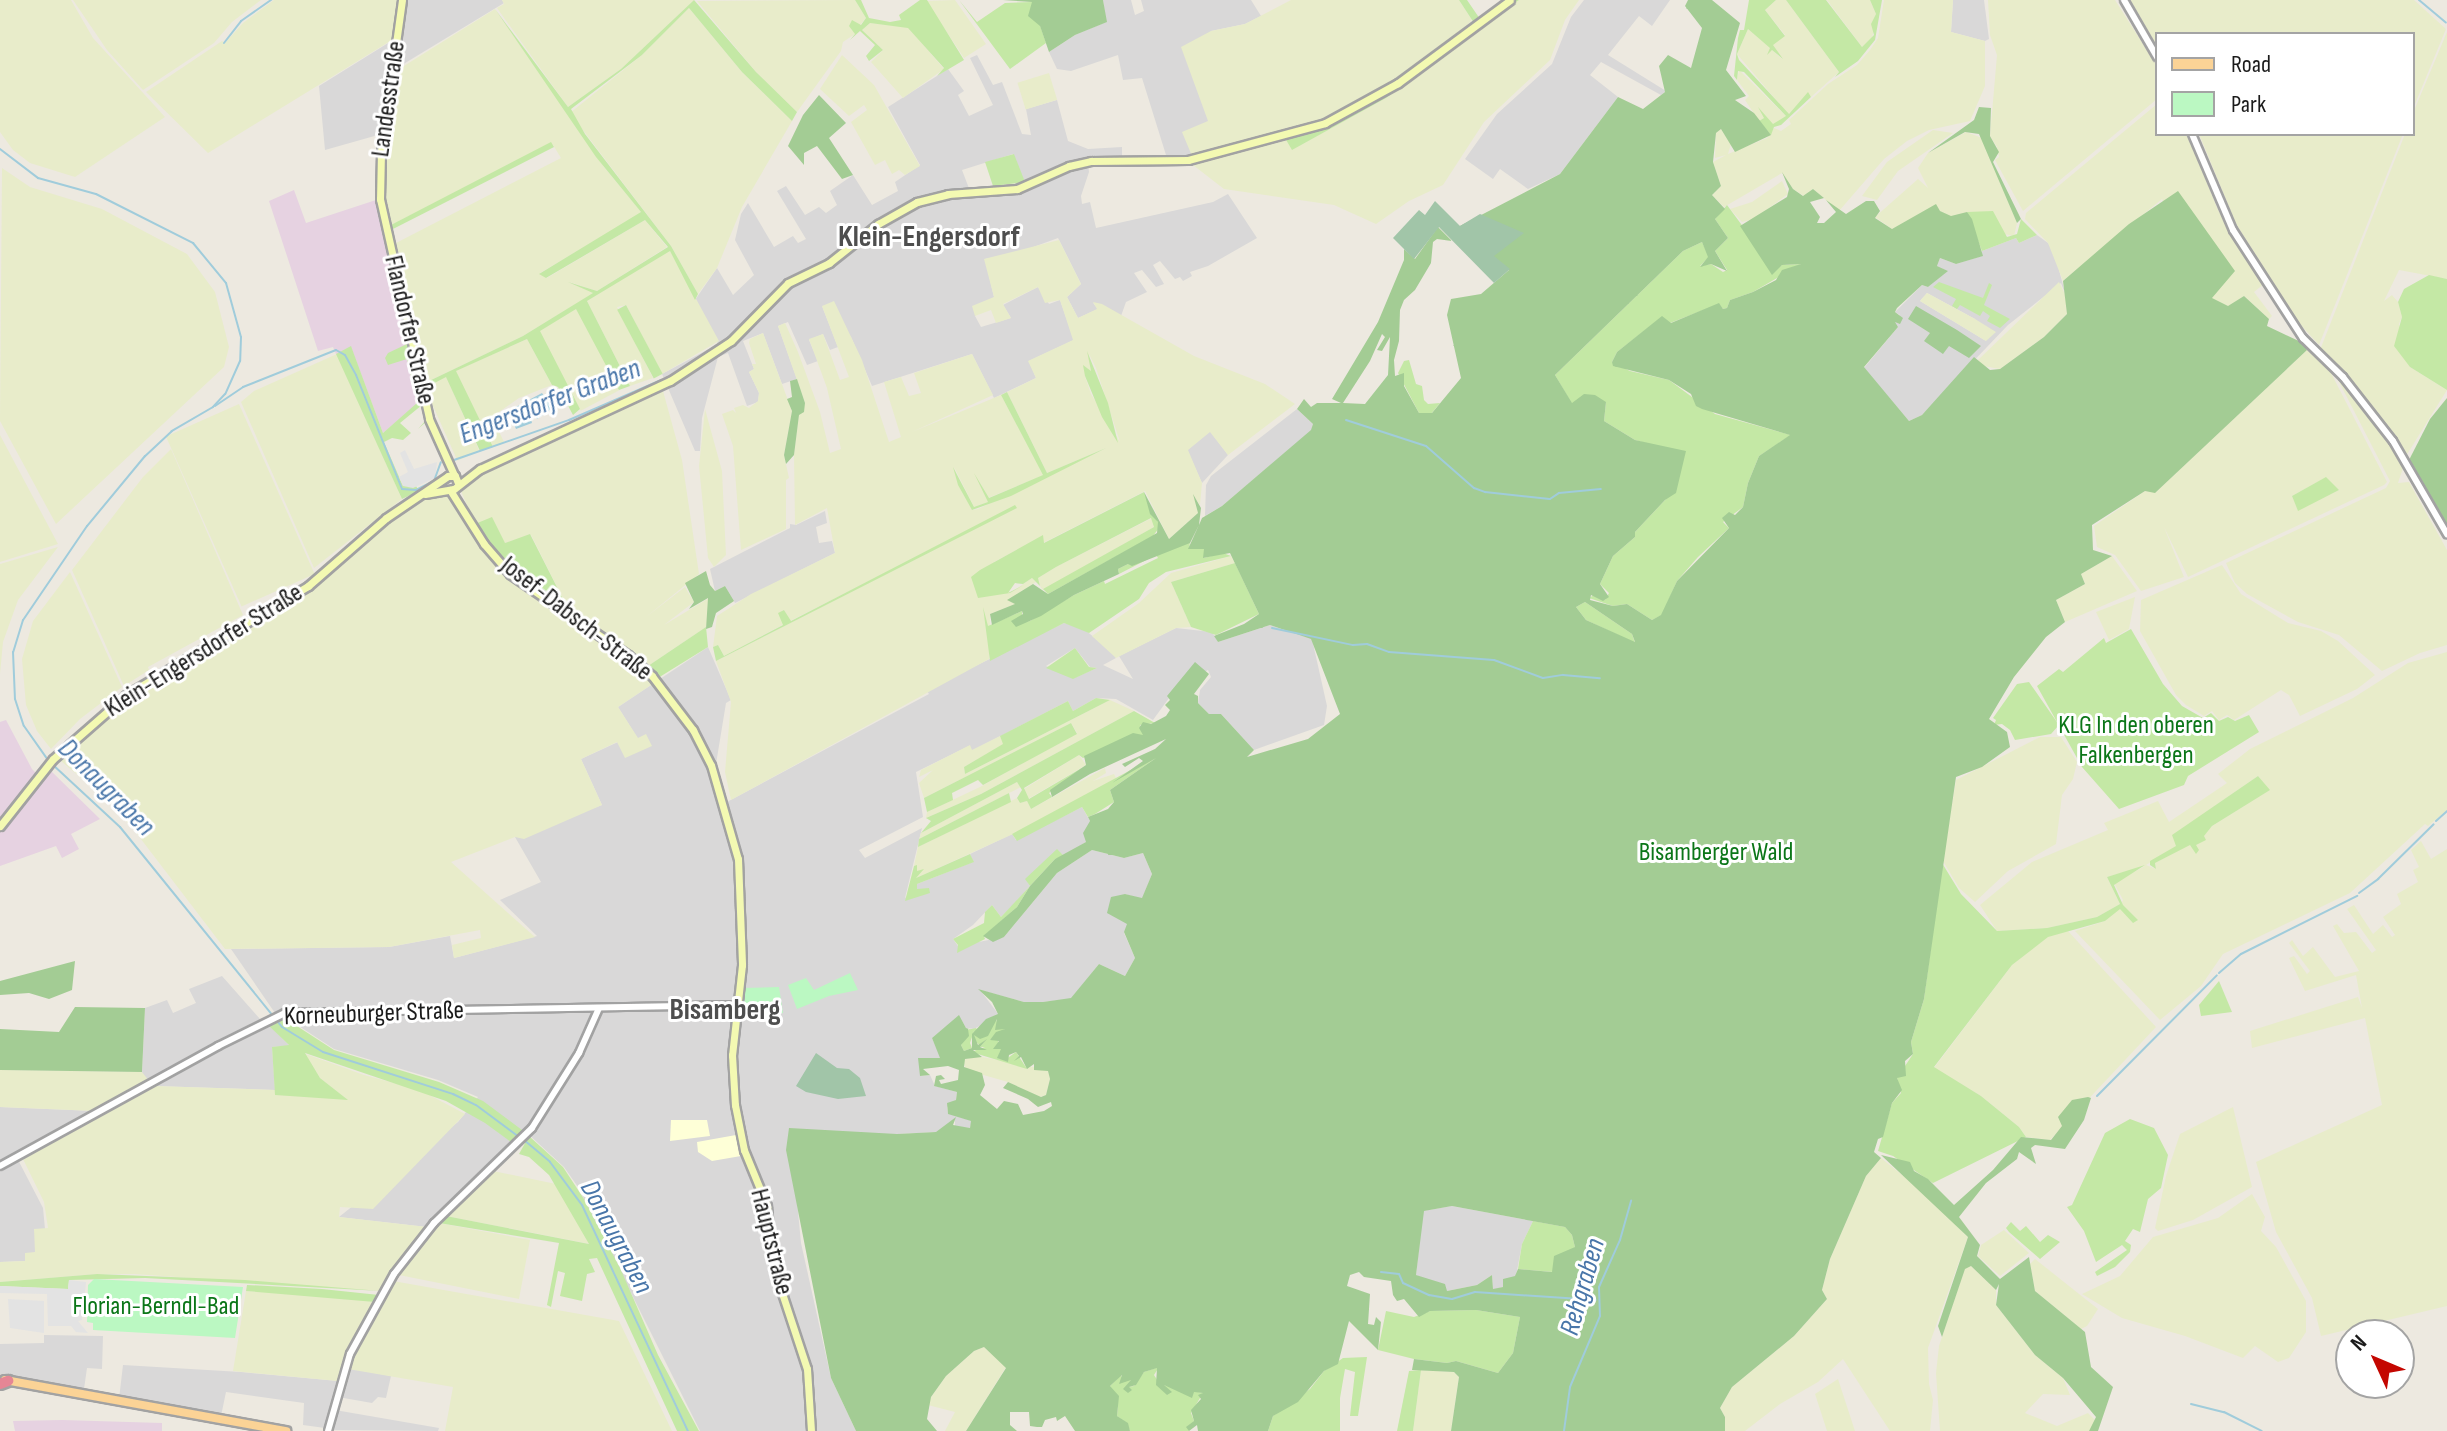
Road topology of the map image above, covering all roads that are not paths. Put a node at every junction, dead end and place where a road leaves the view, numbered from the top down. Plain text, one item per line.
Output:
1 (402, 0) edge
2 (1510, 0) edge
3 (2124, 0) edge
4 (2155, 54) edge
5 (2193, 136) edge
6 (380, 199) joint
7 (451, 482) junction
8 (2447, 534) edge
9 (0, 826) edge
10 (737, 1005) junction
11 (599, 1008) junction
12 (0, 1166) edge
13 (3, 1381) edge
14 (286, 1431) edge
15 (328, 1431) edge
16 (811, 1431) edge

1 - 6 main road, Landesstraße
2 - 7 main road
3 - 4 street
5 - 8 street
6 - 7 main road, Flandorfer Straße
7 - 9 main road, Klein-Engersdorfer Straße
7 - 10 main road, Josef-Dabsch-Straße
10 - 11 street, Korneuburger Straße
10 - 16 main road, Hauptstraße
11 - 12 street, Korneuburger Straße
11 - 15 street
13 - 14 main road

